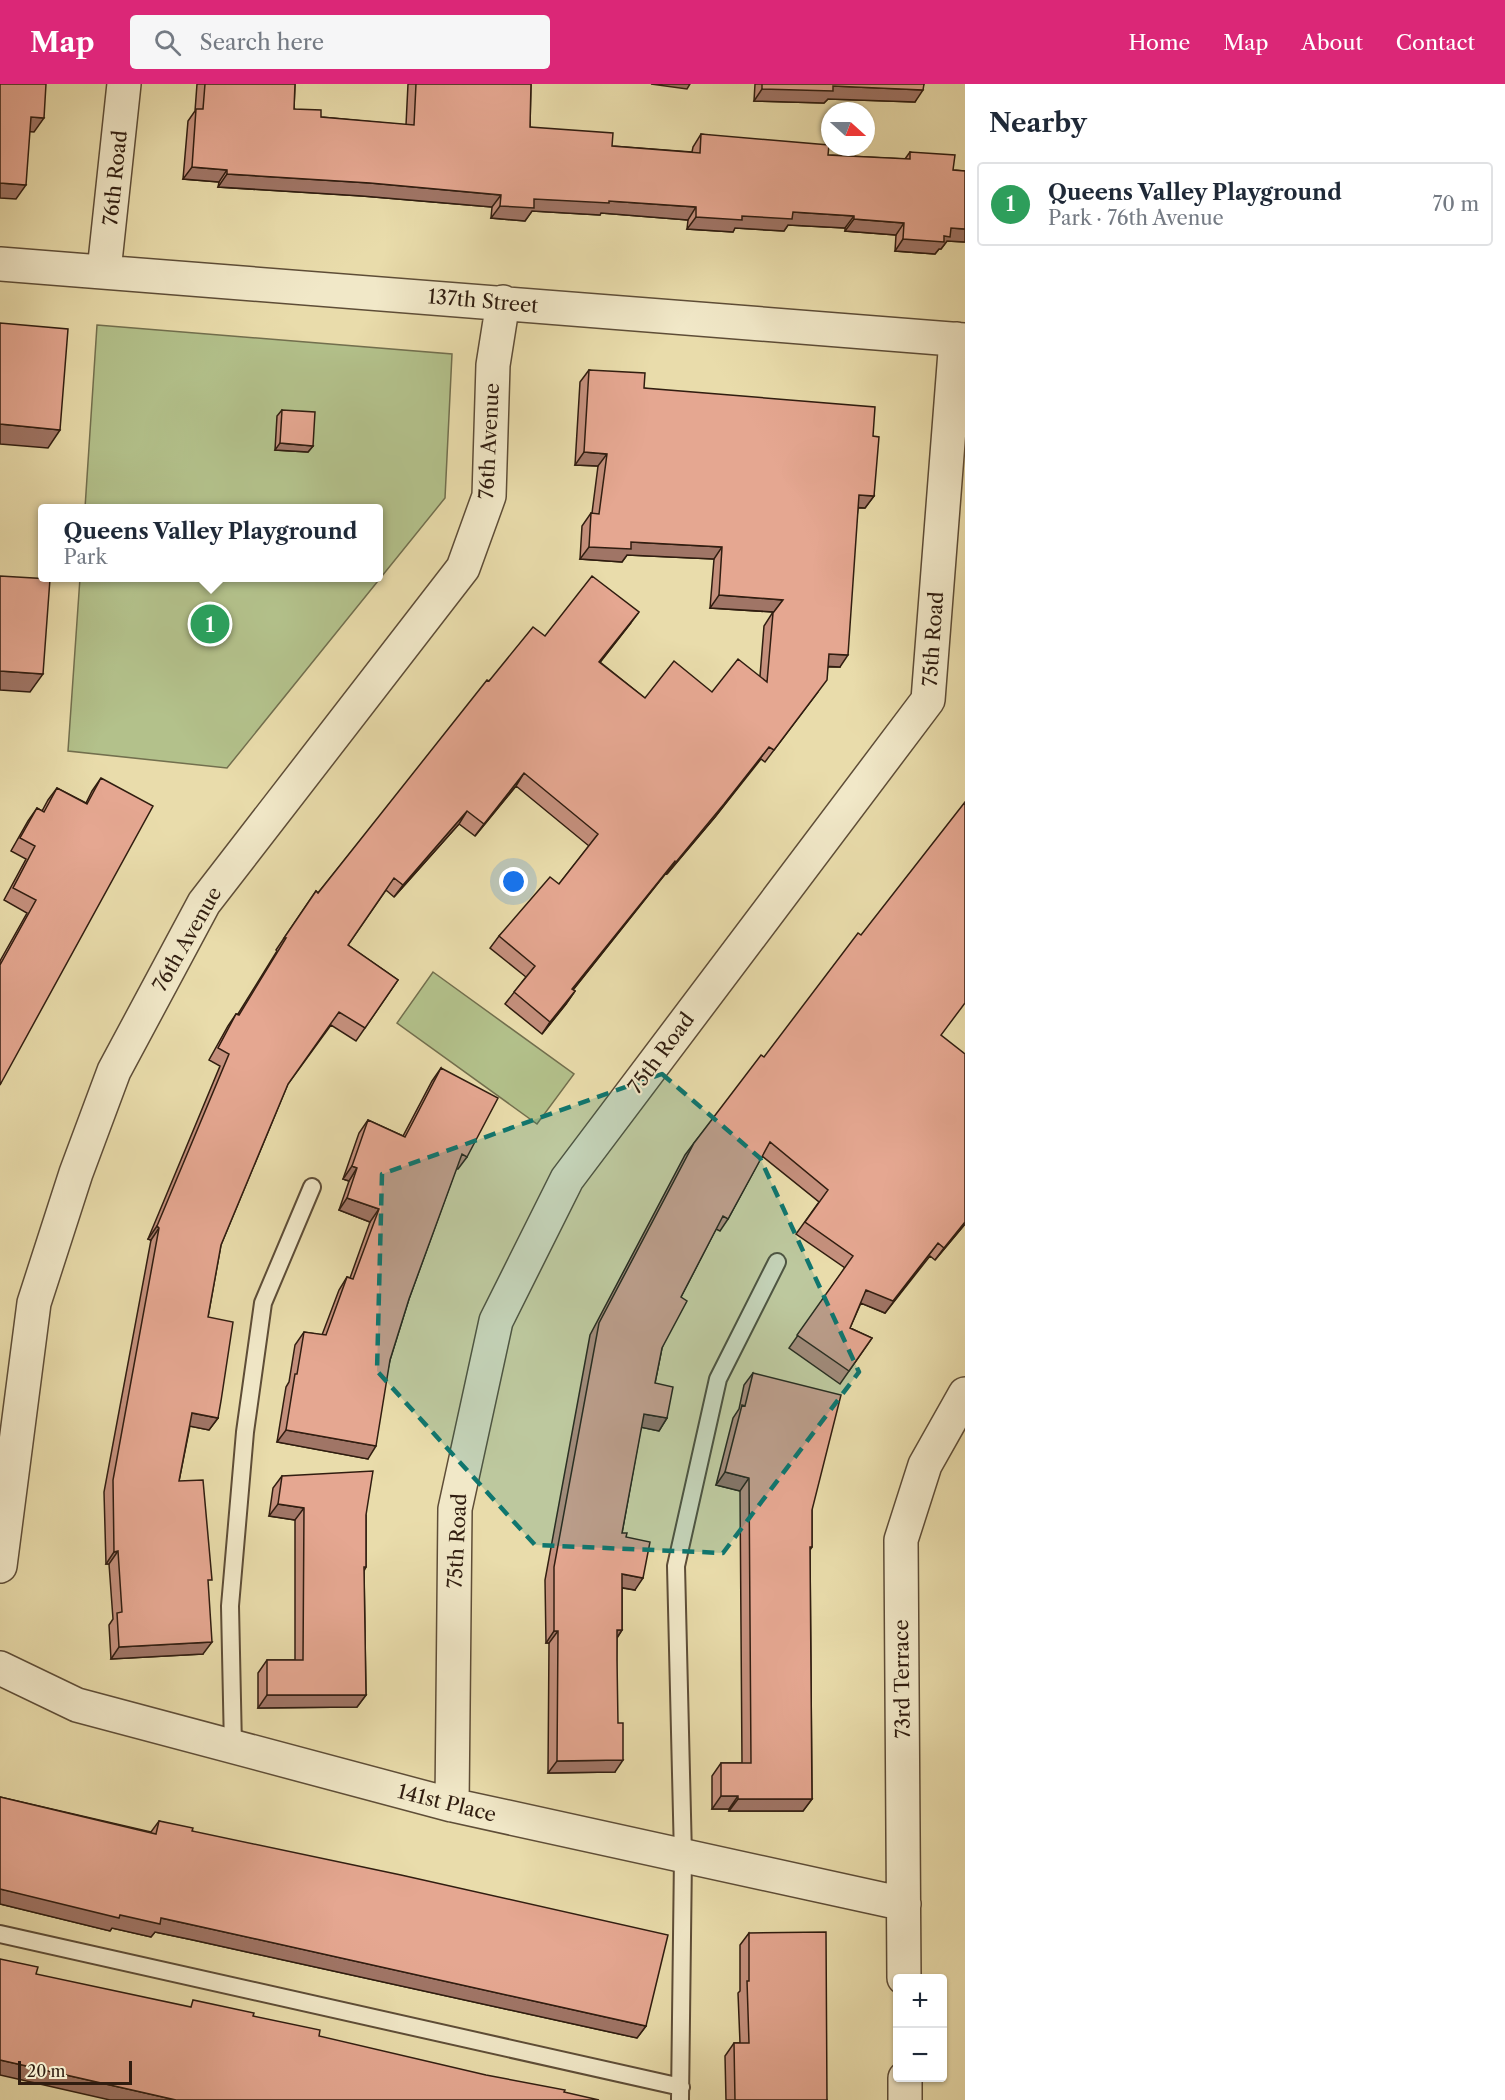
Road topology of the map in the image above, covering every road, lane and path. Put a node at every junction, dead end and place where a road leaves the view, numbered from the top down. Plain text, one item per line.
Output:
1 (124, 84) edge
2 (0, 264) edge
3 (104, 271) junction
4 (503, 302) junction
5 (960, 339) edge
6 (312, 1187) dead end
7 (777, 1262) dead end
8 (965, 1394) edge
9 (0, 1566) edge
10 (0, 1668) edge
11 (233, 1747) junction
12 (452, 1805) junction
13 (683, 1856) junction
14 (904, 1904) junction
15 (0, 1934) edge
16 (904, 1974) edge
17 (905, 2082) edge
18 (680, 2093) edge
19 (905, 2100) edge

1 - 3 street, 76th Road
2 - 3 street, 137th Street
3 - 4 street, 137th Street
4 - 5 street, 137th Street
4 - 9 street, 76th Avenue
5 - 12 street, 75th Road
6 - 11 lane
7 - 13 lane
8 - 14 street, 73rd Terrace
10 - 11 street, 141st Place
11 - 12 street, 141st Place
12 - 13 street, 141st Place
13 - 14 street, 141st Place
13 - 18 lane
14 - 16 street, 73rd Terrace
15 - 18 lane
17 - 19 street

